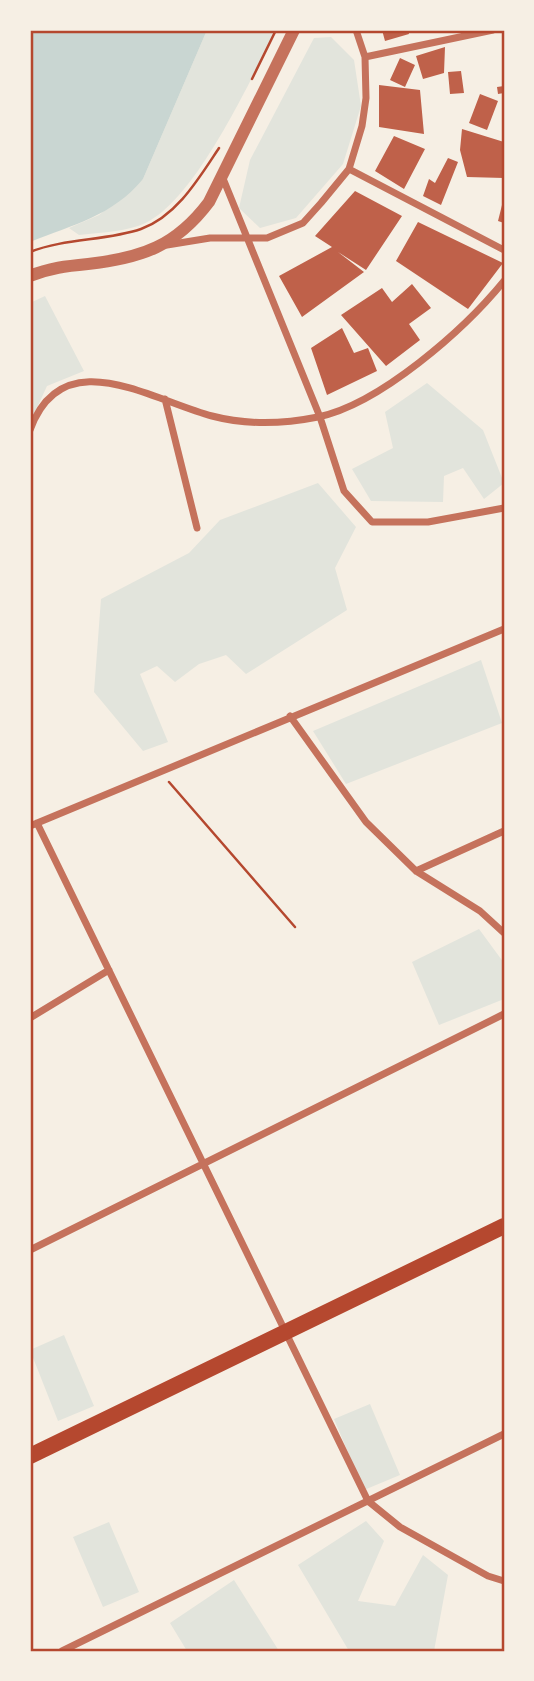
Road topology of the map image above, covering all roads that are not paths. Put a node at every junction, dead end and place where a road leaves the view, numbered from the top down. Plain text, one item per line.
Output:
1 (294, 30) edge
2 (493, 30) edge
3 (356, 31) edge
4 (365, 57) junction
5 (349, 169) junction
6 (222, 176) junction
7 (247, 240) junction
8 (163, 247) junction
9 (504, 250) edge
10 (30, 276) edge
11 (504, 281) edge
12 (164, 399) junction
13 (320, 417) junction
14 (30, 430) edge
15 (504, 508) edge
16 (197, 528) dead end
17 (504, 629) edge
18 (290, 716) junction
19 (34, 825) edge
20 (504, 831) edge
21 (416, 872) junction
22 (504, 933) edge
23 (109, 970) junction
24 (504, 1014) edge
25 (30, 1018) edge
26 (203, 1162) junction
27 (504, 1226) edge
28 (30, 1250) edge
29 (287, 1334) junction
30 (504, 1434) edge
31 (30, 1456) edge
32 (368, 1501) junction
33 (504, 1581) edge
34 (62, 1651) edge

1 - 6 street
2 - 4 street
3 - 4 street
4 - 5 street
5 - 7 street
5 - 9 street
6 - 7 street
6 - 8 street
7 - 8 street
7 - 13 street
8 - 10 street
11 - 13 street
12 - 13 street
12 - 14 street
12 - 16 street
13 - 15 street
17 - 18 street
18 - 19 street
18 - 21 street
19 - 23 street
20 - 21 street
21 - 22 street
23 - 25 street
23 - 26 street
24 - 26 street
26 - 28 street
26 - 29 street
27 - 29 main road
29 - 31 main road
29 - 32 street
30 - 32 street
32 - 33 street
32 - 34 street

